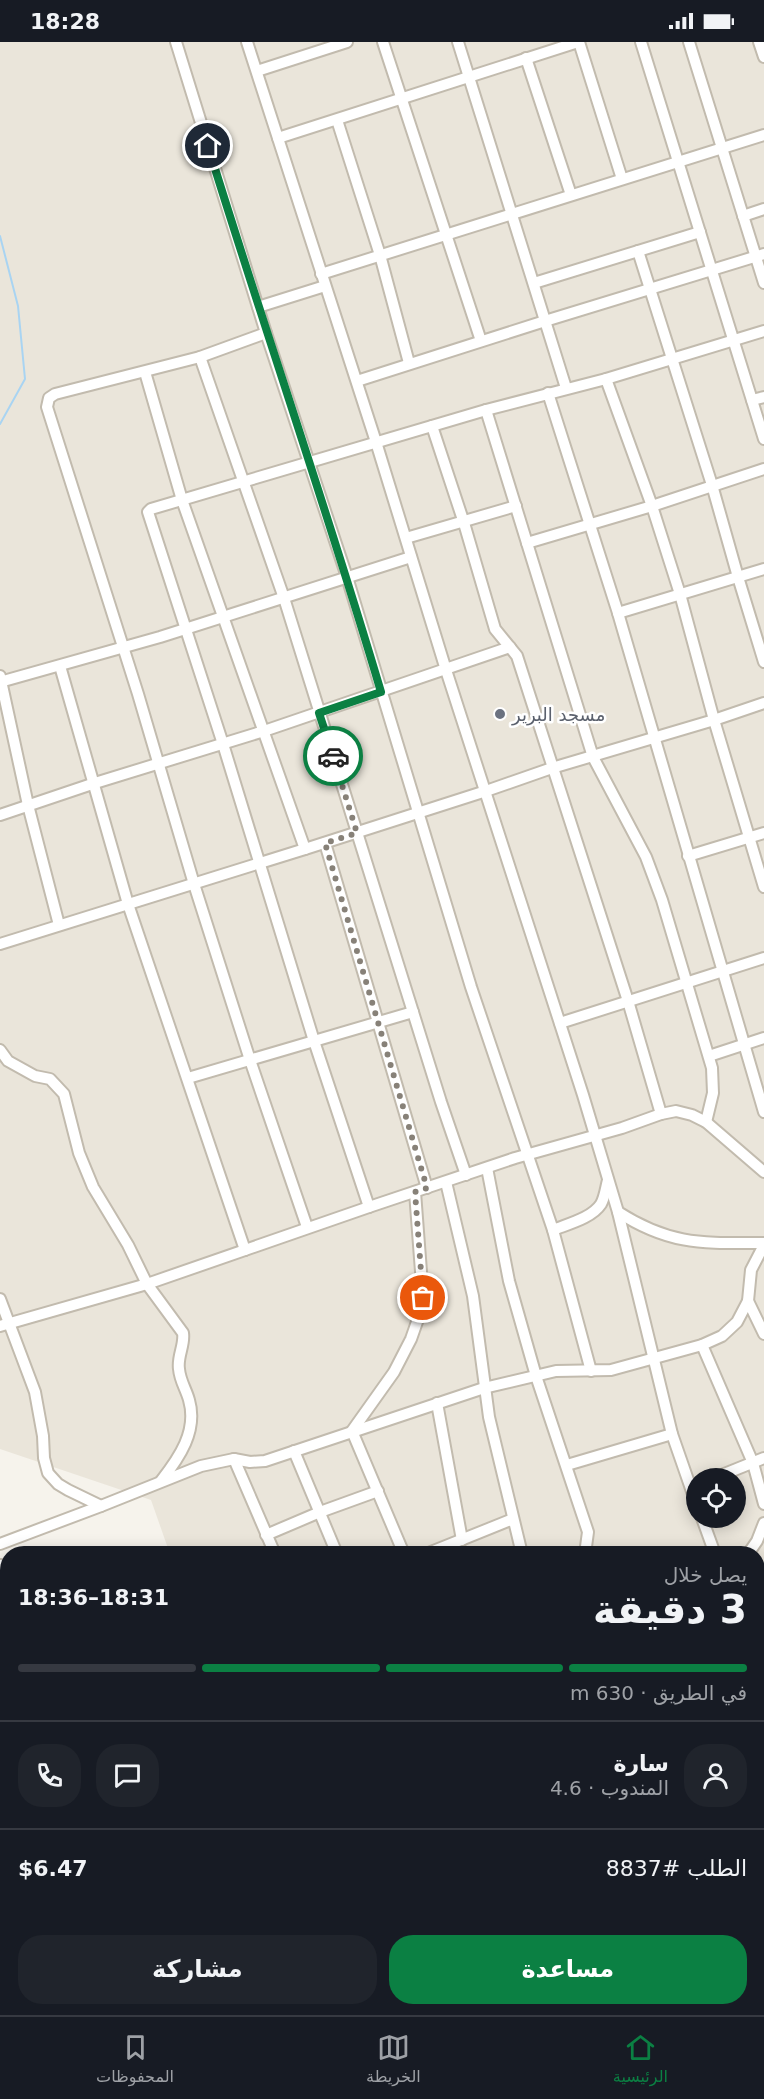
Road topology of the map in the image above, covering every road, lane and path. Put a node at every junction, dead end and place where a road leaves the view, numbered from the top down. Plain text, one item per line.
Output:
1 (176, 42) edge
2 (247, 42) edge
3 (347, 42) edge
4 (382, 42) edge
5 (458, 42) edge
6 (578, 42) edge
7 (641, 42) edge
8 (688, 42) edge
9 (759, 42) edge
10 (764, 57) edge
11 (526, 58) junction
12 (257, 71) junction
13 (469, 77) junction
14 (401, 99) junction
15 (337, 120) junction
16 (764, 135) edge
17 (278, 138) junction
18 (722, 148) junction
19 (678, 162) junction
20 (622, 179) junction
21 (571, 195) junction
22 (764, 209) edge
23 (512, 214) junction
24 (743, 216) junction
25 (700, 232) junction
26 (447, 234) junction
27 (638, 251) junction
28 (380, 255) junction
29 (760, 255) edge
30 (711, 270) junction
31 (321, 274) junction
32 (764, 283) edge
33 (534, 284) junction
34 (326, 286) junction
35 (650, 288) junction
36 (258, 306) junction
37 (545, 321) junction
38 (764, 331) edge
39 (266, 333) junction
40 (733, 340) junction
41 (481, 341) junction
42 (200, 357) junction
43 (673, 358) junction
44 (409, 363) junction
45 (145, 372) junction
46 (606, 379) junction
47 (357, 381) junction
48 (566, 388) junction
49 (548, 393) junction
50 (764, 397) edge
51 (752, 400) junction
52 (486, 410) junction
53 (432, 426) junction
54 (764, 439) edge
55 (376, 442) junction
56 (310, 462) junction
57 (764, 469) edge
58 (243, 482) junction
59 (712, 485) junction
60 (182, 500) junction
61 (652, 506) junction
62 (516, 507) junction
63 (464, 522) junction
64 (590, 523) junction
65 (406, 538) junction
66 (526, 543) junction
67 (411, 557) junction
68 (764, 569) edge
69 (347, 577) junction
70 (738, 577) junction
71 (680, 594) junction
72 (284, 598) junction
73 (618, 613) junction
74 (223, 617) junction
75 (186, 629) junction
76 (510, 647) junction
77 (123, 648) junction
78 (764, 662) edge
79 (60, 666) junction
80 (446, 670) junction
81 (1, 680) edge
82 (381, 692) junction
83 (764, 703) edge
84 (319, 713) junction
85 (714, 720) junction
86 (264, 731) junction
87 (654, 738) junction
88 (223, 744) junction
89 (593, 757) junction
90 (158, 763) junction
91 (552, 768) junction
92 (95, 783) junction
93 (486, 791) junction
94 (28, 805) junction
95 (419, 813) junction
96 (0, 815) edge
97 (357, 833) junction
98 (764, 833) edge
99 (749, 838) junction
100 (325, 843) junction
101 (305, 849) junction
102 (688, 855) junction
103 (259, 863) junction
104 (194, 884) junction
105 (764, 887) edge
106 (128, 904) junction
107 (59, 925) junction
108 (1, 940) edge
109 (764, 958) edge
110 (723, 970) junction
111 (687, 983) junction
112 (628, 1001) junction
113 (413, 1012) junction
114 (377, 1023) junction
115 (560, 1023) junction
116 (764, 1038) edge
117 (314, 1041) junction
118 (744, 1044) junction
119 (0, 1050) edge
120 (709, 1056) junction
121 (250, 1060) junction
122 (188, 1078) junction
123 (764, 1112) edge
124 (661, 1114) junction
125 (706, 1122) junction
126 (595, 1135) junction
127 (526, 1155) junction
128 (486, 1168) junction
129 (764, 1172) edge
130 (466, 1175) junction
131 (608, 1180) junction
132 (446, 1182) junction
133 (427, 1188) junction
134 (415, 1192) junction
135 (369, 1206) junction
136 (618, 1212) junction
137 (307, 1227) junction
138 (553, 1230) junction
139 (764, 1244) edge
140 (245, 1250) junction
141 (147, 1284) junction
142 (0, 1299) edge
143 (748, 1301) junction
144 (4, 1325) edge
145 (764, 1334) edge
146 (702, 1345) junction
147 (653, 1360) junction
148 (591, 1371) junction
149 (536, 1376) junction
150 (484, 1388) junction
151 (437, 1403) junction
152 (352, 1431) junction
153 (672, 1434) junction
154 (294, 1451) junction
155 (764, 1458) edge
156 (234, 1459) junction
157 (753, 1463) junction
158 (567, 1465) junction
159 (740, 1468) edge
160 (686, 1469) edge
161 (160, 1482) junction
162 (378, 1491) junction
163 (764, 1504) edge
164 (101, 1506) junction
165 (320, 1512) junction
166 (513, 1519) junction
167 (764, 1523) edge
168 (706, 1528) edge
169 (266, 1535) junction
170 (462, 1540) junction
171 (0, 1544) edge
172 (271, 1546) edge
173 (335, 1546) edge
174 (402, 1546) edge
175 (447, 1546) edge
176 (520, 1546) edge
177 (586, 1546) edge
178 (712, 1546) edge
179 (754, 1546) edge

1 - 36 street
2 - 12 street
3 - 12 street
4 - 14 street
5 - 13 street
6 - 11 street
6 - 20 street
7 - 19 street
8 - 18 street
9 - 10 street
11 - 13 street
11 - 21 street
12 - 17 street
13 - 14 street
13 - 23 street
14 - 15 street
14 - 26 street
15 - 17 street
15 - 28 street
16 - 18 street
17 - 31 street
18 - 19 street
18 - 24 street
19 - 20 street
19 - 25 street
20 - 21 street
21 - 23 street
22 - 24 street
23 - 26 street
23 - 33 street
24 - 29 street
25 - 27 street
25 - 30 street
26 - 28 street
26 - 41 street
27 - 33 street
27 - 35 street
28 - 31 street
28 - 44 street
29 - 30 street
29 - 32 street
30 - 35 street
30 - 40 street
31 - 34 street
33 - 37 street
34 - 36 street
34 - 47 street
35 - 37 street
35 - 43 street
36 - 39 street
37 - 41 street
37 - 48 street
38 - 40 street
39 - 42 street
39 - 56 street
40 - 43 street
40 - 51 street
41 - 44 street
42 - 45 street
42 - 58 street
43 - 46 street
43 - 59 street
44 - 47 street
45 - 60 street
45 - 77 street
46 - 48 street
46 - 61 street
47 - 55 street
48 - 49 street
49 - 52 street
49 - 64 street
50 - 51 street
51 - 54 street
52 - 53 street
52 - 62 street
53 - 55 street
53 - 63 street
55 - 56 street
55 - 65 street
56 - 58 street
56 - 69 street
57 - 59 street
58 - 60 street
58 - 72 street
59 - 61 street
59 - 70 street
60 - 74 street
60 - 75 street
61 - 64 street
61 - 71 street
62 - 63 street
62 - 66 street
63 - 65 street
63 - 76 street
64 - 66 street
64 - 73 street
65 - 67 street
66 - 89 street
67 - 69 street
67 - 80 street
68 - 70 street
69 - 72 street
69 - 82 street
70 - 71 street
70 - 78 street
71 - 73 street
71 - 85 street
72 - 74 street
72 - 84 street
73 - 87 street
74 - 75 street
74 - 86 street
75 - 77 street
75 - 88 street
76 - 80 street
76 - 91 street
77 - 79 street
77 - 90 street
79 - 81 street
79 - 92 street
80 - 82 street
80 - 93 street
81 - 94 street
82 - 84 street
82 - 95 street
83 - 85 street
84 - 86 street
84 - 97 street
85 - 87 street
85 - 99 street
86 - 88 street
86 - 101 street
87 - 89 street
87 - 102 street
88 - 90 street
88 - 103 street
89 - 91 street
89 - 111 street
90 - 92 street
90 - 104 street
91 - 93 street
91 - 112 street
92 - 94 street
92 - 106 street
93 - 95 street
93 - 115 street
94 - 96 street
94 - 107 street
95 - 97 street
95 - 127 street
97 - 100 street
97 - 113 street
98 - 99 street
99 - 102 street
99 - 105 street
100 - 101 street
100 - 114 street
101 - 103 street
102 - 110 street
103 - 104 street
103 - 117 street
104 - 106 street
104 - 121 street
106 - 107 street
106 - 122 street
107 - 108 street
109 - 110 street
110 - 111 street
110 - 118 street
111 - 112 street
111 - 120 street
112 - 115 street
112 - 124 street
113 - 114 street
113 - 130 street
114 - 117 street
114 - 133 street
115 - 126 street
116 - 118 street
117 - 121 street
117 - 135 street
118 - 120 street
118 - 123 street
119 - 141 street
120 - 125 street
121 - 122 street
121 - 137 street
122 - 140 street
124 - 125 street
124 - 126 street
125 - 129 street
126 - 127 street
126 - 131 street
127 - 128 street
127 - 138 street
128 - 130 street
128 - 149 street
130 - 132 street
131 - 136 street
131 - 138 street
132 - 133 street
132 - 150 street
133 - 134 street
134 - 135 street
134 - 152 street
135 - 137 street
136 - 139 street
136 - 147 street
137 - 140 street
138 - 148 street
139 - 143 street
140 - 141 street
141 - 144 street
141 - 161 street
142 - 144 street
143 - 145 street
143 - 146 street
144 - 164 street
146 - 147 street
146 - 157 street
147 - 148 street
147 - 153 street
148 - 149 street
149 - 150 street
149 - 158 street
150 - 151 street
150 - 166 street
151 - 152 street
151 - 170 street
152 - 154 street
152 - 162 street
153 - 158 street
153 - 160 street
154 - 156 street
154 - 165 street
155 - 157 street
156 - 161 street
156 - 169 street
157 - 159 street
157 - 163 street
158 - 177 street
161 - 164 street
162 - 165 street
162 - 174 street
164 - 171 street
165 - 169 street
165 - 173 street
166 - 170 street
166 - 176 street
167 - 179 street
168 - 178 street
169 - 172 street
170 - 175 street

